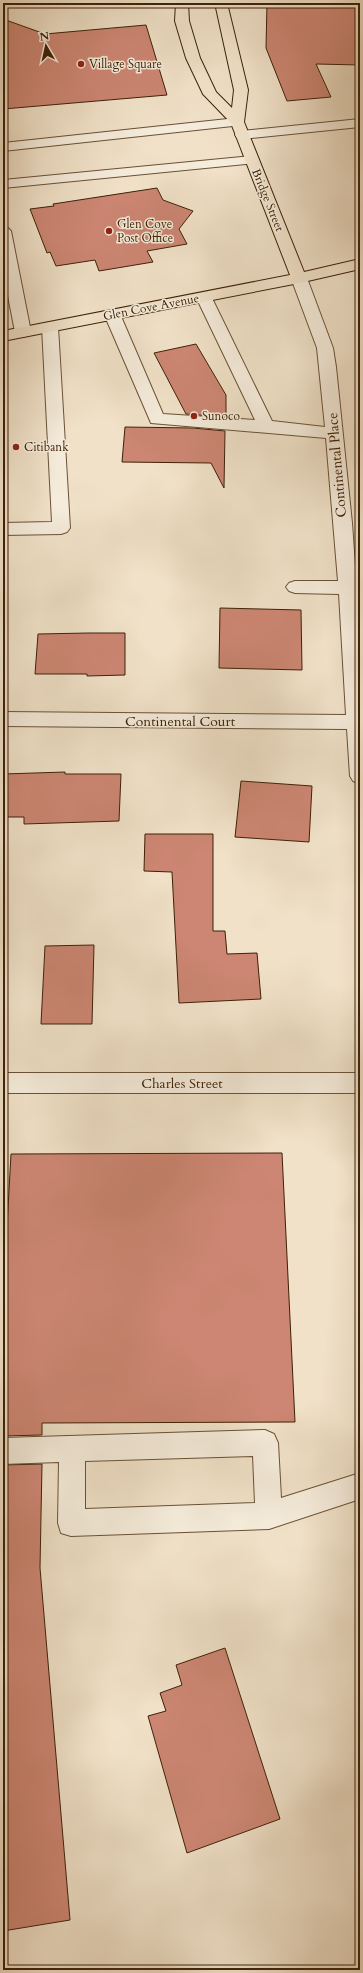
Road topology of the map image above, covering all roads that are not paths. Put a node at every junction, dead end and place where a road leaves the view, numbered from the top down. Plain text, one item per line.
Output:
1 (182, 3) edge
2 (221, 3) edge
3 (360, 123) edge
4 (240, 128) junction
5 (3, 147) edge
6 (252, 160) junction
7 (3, 184) edge
8 (3, 230) edge
9 (360, 264) edge
10 (299, 278) junction
11 (204, 297) junction
12 (112, 314) junction
13 (50, 327) junction
14 (23, 332) junction
15 (3, 336) edge
16 (266, 426) junction
17 (334, 433) junction
18 (351, 523) edge
19 (3, 529) edge
20 (295, 587) dead end
21 (347, 588) junction
22 (3, 719) edge
23 (357, 722) junction
24 (360, 776) edge
25 (3, 1083) edge
26 (360, 1083) edge
27 (72, 1450) junction
28 (3, 1451) edge
29 (360, 1486) edge
30 (269, 1516) junction

1 - 4 main road, Bridge Street
2 - 4 main road, Bridge Street
3 - 4 street
4 - 5 street
4 - 6 main road, Bridge Street
6 - 7 street
6 - 10 main road, Bridge Street
8 - 14 street
9 - 10 main road, Glen Cove Avenue
10 - 11 main road, Glen Cove Avenue
10 - 17 street, Continental Place
11 - 12 main road, Glen Cove Avenue
11 - 16 street
12 - 13 main road, Glen Cove Avenue
12 - 16 street
13 - 14 main road, Glen Cove Avenue
13 - 19 street
14 - 15 main road, Glen Cove Avenue
16 - 17 street
17 - 18 street, Continental Place
18 - 21 street, Continental Place
20 - 21 street
21 - 23 street, Continental Place
22 - 23 street, Continental Court
23 - 24 street, Continental Place
25 - 26 street, Charles Street
27 - 28 street
27 - 30 street
27 - 30 street
29 - 30 street

